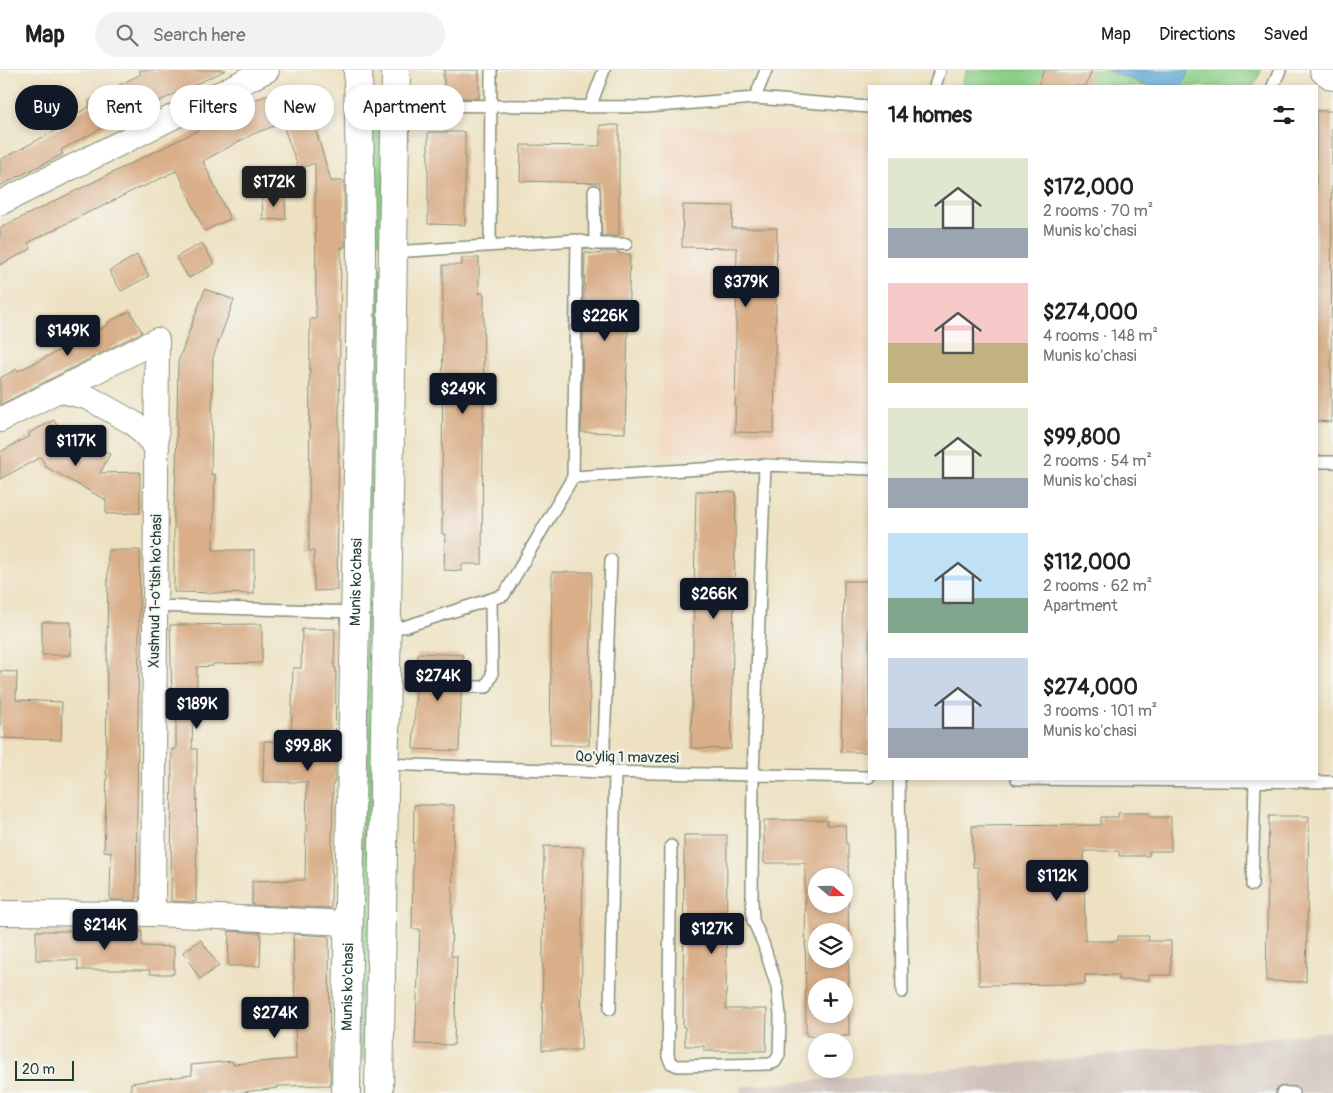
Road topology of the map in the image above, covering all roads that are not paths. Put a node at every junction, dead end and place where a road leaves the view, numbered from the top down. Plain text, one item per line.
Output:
1 (267, 70) edge
2 (491, 70) edge
3 (604, 70) edge
4 (766, 70) edge
5 (940, 70) edge
6 (1280, 70) edge
7 (1324, 70) edge
8 (1333, 76) edge
9 (358, 81) edge
10 (376, 85) edge
11 (934, 85) edge
12 (1273, 85) edge
13 (755, 98) junction
14 (464, 101) edge
15 (491, 106) junction
16 (590, 107) junction
17 (868, 108) edge
18 (395, 130) edge
19 (594, 191) dead end
20 (0, 204) edge
21 (577, 240) junction
22 (595, 244) junction
23 (626, 244) dead end
24 (490, 245) junction
25 (394, 252) junction
26 (361, 253) junction
27 (58, 390) junction
28 (0, 420) edge
29 (157, 448) junction
30 (1318, 462) edge
31 (1333, 462) edge
32 (765, 465) junction
33 (868, 469) edge
34 (573, 477) junction
35 (611, 560) dead end
36 (491, 600) junction
37 (154, 606) junction
38 (355, 612) junction
39 (387, 626) junction
40 (474, 687) dead end
41 (384, 764) junction
42 (609, 772) junction
43 (753, 775) junction
44 (868, 777) edge
45 (899, 780) edge
46 (1215, 780) edge
47 (1255, 782) junction
48 (1333, 782) edge
49 (671, 846) dead end
50 (1252, 885) dead end
51 (0, 913) edge
52 (153, 914) junction
53 (348, 923) junction
54 (902, 992) dead end
55 (610, 1009) dead end
56 (346, 1093) edge
57 (379, 1093) edge
58 (1282, 1093) edge
59 (1293, 1093) edge

1 - 20 street
2 - 15 lane
3 - 16 lane
4 - 13 lane
5 - 11 lane
6 - 12 lane
7 - 8 street
9 - 10 street
9 - 26 street, Munis ko'chasi
13 - 16 lane
13 - 17 lane
14 - 15 lane
15 - 16 lane
15 - 24 lane
18 - 25 street
19 - 22 lane
21 - 22 lane
21 - 24 lane
21 - 34 lane
22 - 23 lane
24 - 25 lane
25 - 26 street
25 - 39 street
26 - 38 street, Munis ko'chasi
27 - 28 street, Xushnud 1-o'tish ko'chasi
27 - 29 street
27 - 29 street, Xushnud 1-o'tish ko'chasi
29 - 37 street, Xushnud 1-o'tish ko'chasi
30 - 31 lane
32 - 33 lane
32 - 34 lane
32 - 43 lane
34 - 36 lane
35 - 42 lane
36 - 39 lane
36 - 40 lane
37 - 38 lane
37 - 52 street, Xushnud 1-o'tish ko'chasi
38 - 53 street, Munis ko'chasi
39 - 41 street
41 - 42 lane, Qo'yliq 1 mavzesi
41 - 57 street
42 - 43 lane, Qo'yliq 1 mavzesi
42 - 55 lane
43 - 44 lane, Qo'yliq 1 mavzesi
43 - 49 lane
45 - 54 lane
46 - 47 lane
47 - 48 lane
47 - 50 lane
51 - 52 street
52 - 53 street
53 - 56 street, Munis ko'chasi
58 - 59 lane

